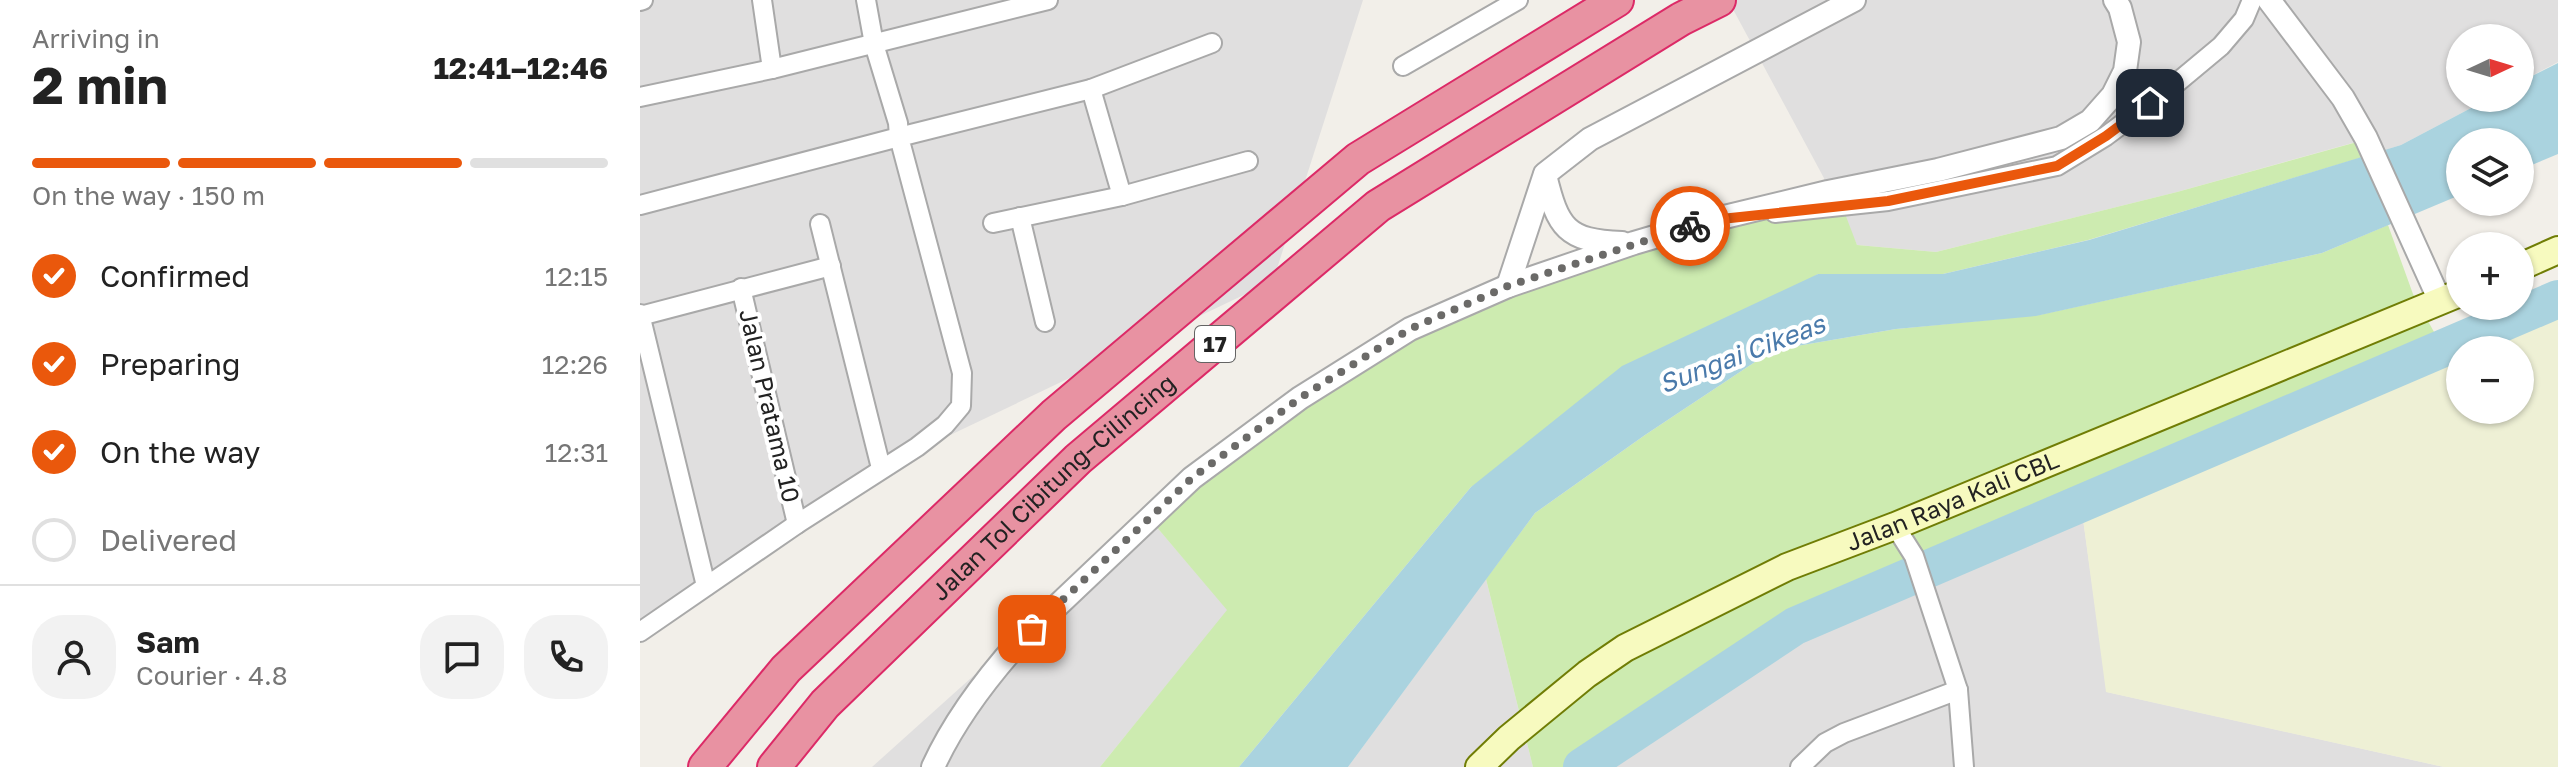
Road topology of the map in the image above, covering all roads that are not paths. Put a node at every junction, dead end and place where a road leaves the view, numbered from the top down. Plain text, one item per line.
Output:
1 (762, 0) edge
2 (866, 0) edge
3 (1048, 0) edge
4 (1518, 0) edge
5 (1617, 0) edge
6 (1719, 0) edge
7 (1854, 0) edge
8 (2115, 0) edge
9 (2252, 0) edge
10 (2269, 0) edge
11 (1212, 43) dead end
12 (874, 44) junction
13 (1403, 66) dead end
14 (772, 69) junction
15 (1091, 89) junction
16 (640, 97) edge
17 (899, 137) junction
18 (1248, 161) dead end
19 (1545, 174) junction
20 (1122, 196) junction
21 (640, 205) edge
22 (1020, 217) junction
23 (1712, 220) junction
24 (993, 223) dead end
25 (820, 224) dead end
26 (1634, 243) junction
27 (2558, 250) edge
28 (2534, 261) edge
29 (831, 266) junction
30 (1508, 286) junction
31 (741, 288) junction
32 (2446, 289) edge
33 (2446, 299) edge
34 (640, 315) edge
35 (1045, 322) dead end
36 (881, 468) junction
37 (797, 524) junction
38 (1895, 526) junction
39 (706, 586) junction
40 (640, 632) edge
41 (1958, 690) junction
42 (1964, 759) edge
43 (705, 767) edge
44 (774, 767) edge
45 (933, 767) edge
46 (1479, 767) edge
47 (1800, 767) edge
48 (1976, 767) edge

1 - 14 street
2 - 12 street
3 - 12 street
4 - 13 street
5 - 43 highway, Jalan Tol Cibitung–Cilincing / 17
6 - 44 highway, Jalan Tol Cibitung–Cilincing / 17
7 - 19 street
8 - 23 street
9 - 23 street
10 - 32 street
11 - 15 street
12 - 14 street
12 - 17 street
14 - 16 street
15 - 17 street
15 - 20 street
17 - 21 street
17 - 36 street
18 - 20 street
19 - 26 street
19 - 30 street
20 - 22 street
22 - 24 street
22 - 35 street
23 - 26 street
25 - 29 street
26 - 30 street
27 - 28 main road
29 - 31 street
29 - 36 street
30 - 45 street
31 - 34 street
31 - 37 street, Jalan Pratama 10
33 - 38 main road, Jalan Raya Kali CBL
34 - 39 street
36 - 37 street
37 - 39 street
38 - 41 street
38 - 46 main road, Jalan Raya Kali CBL
39 - 40 street
41 - 42 street
41 - 47 street
42 - 48 street

